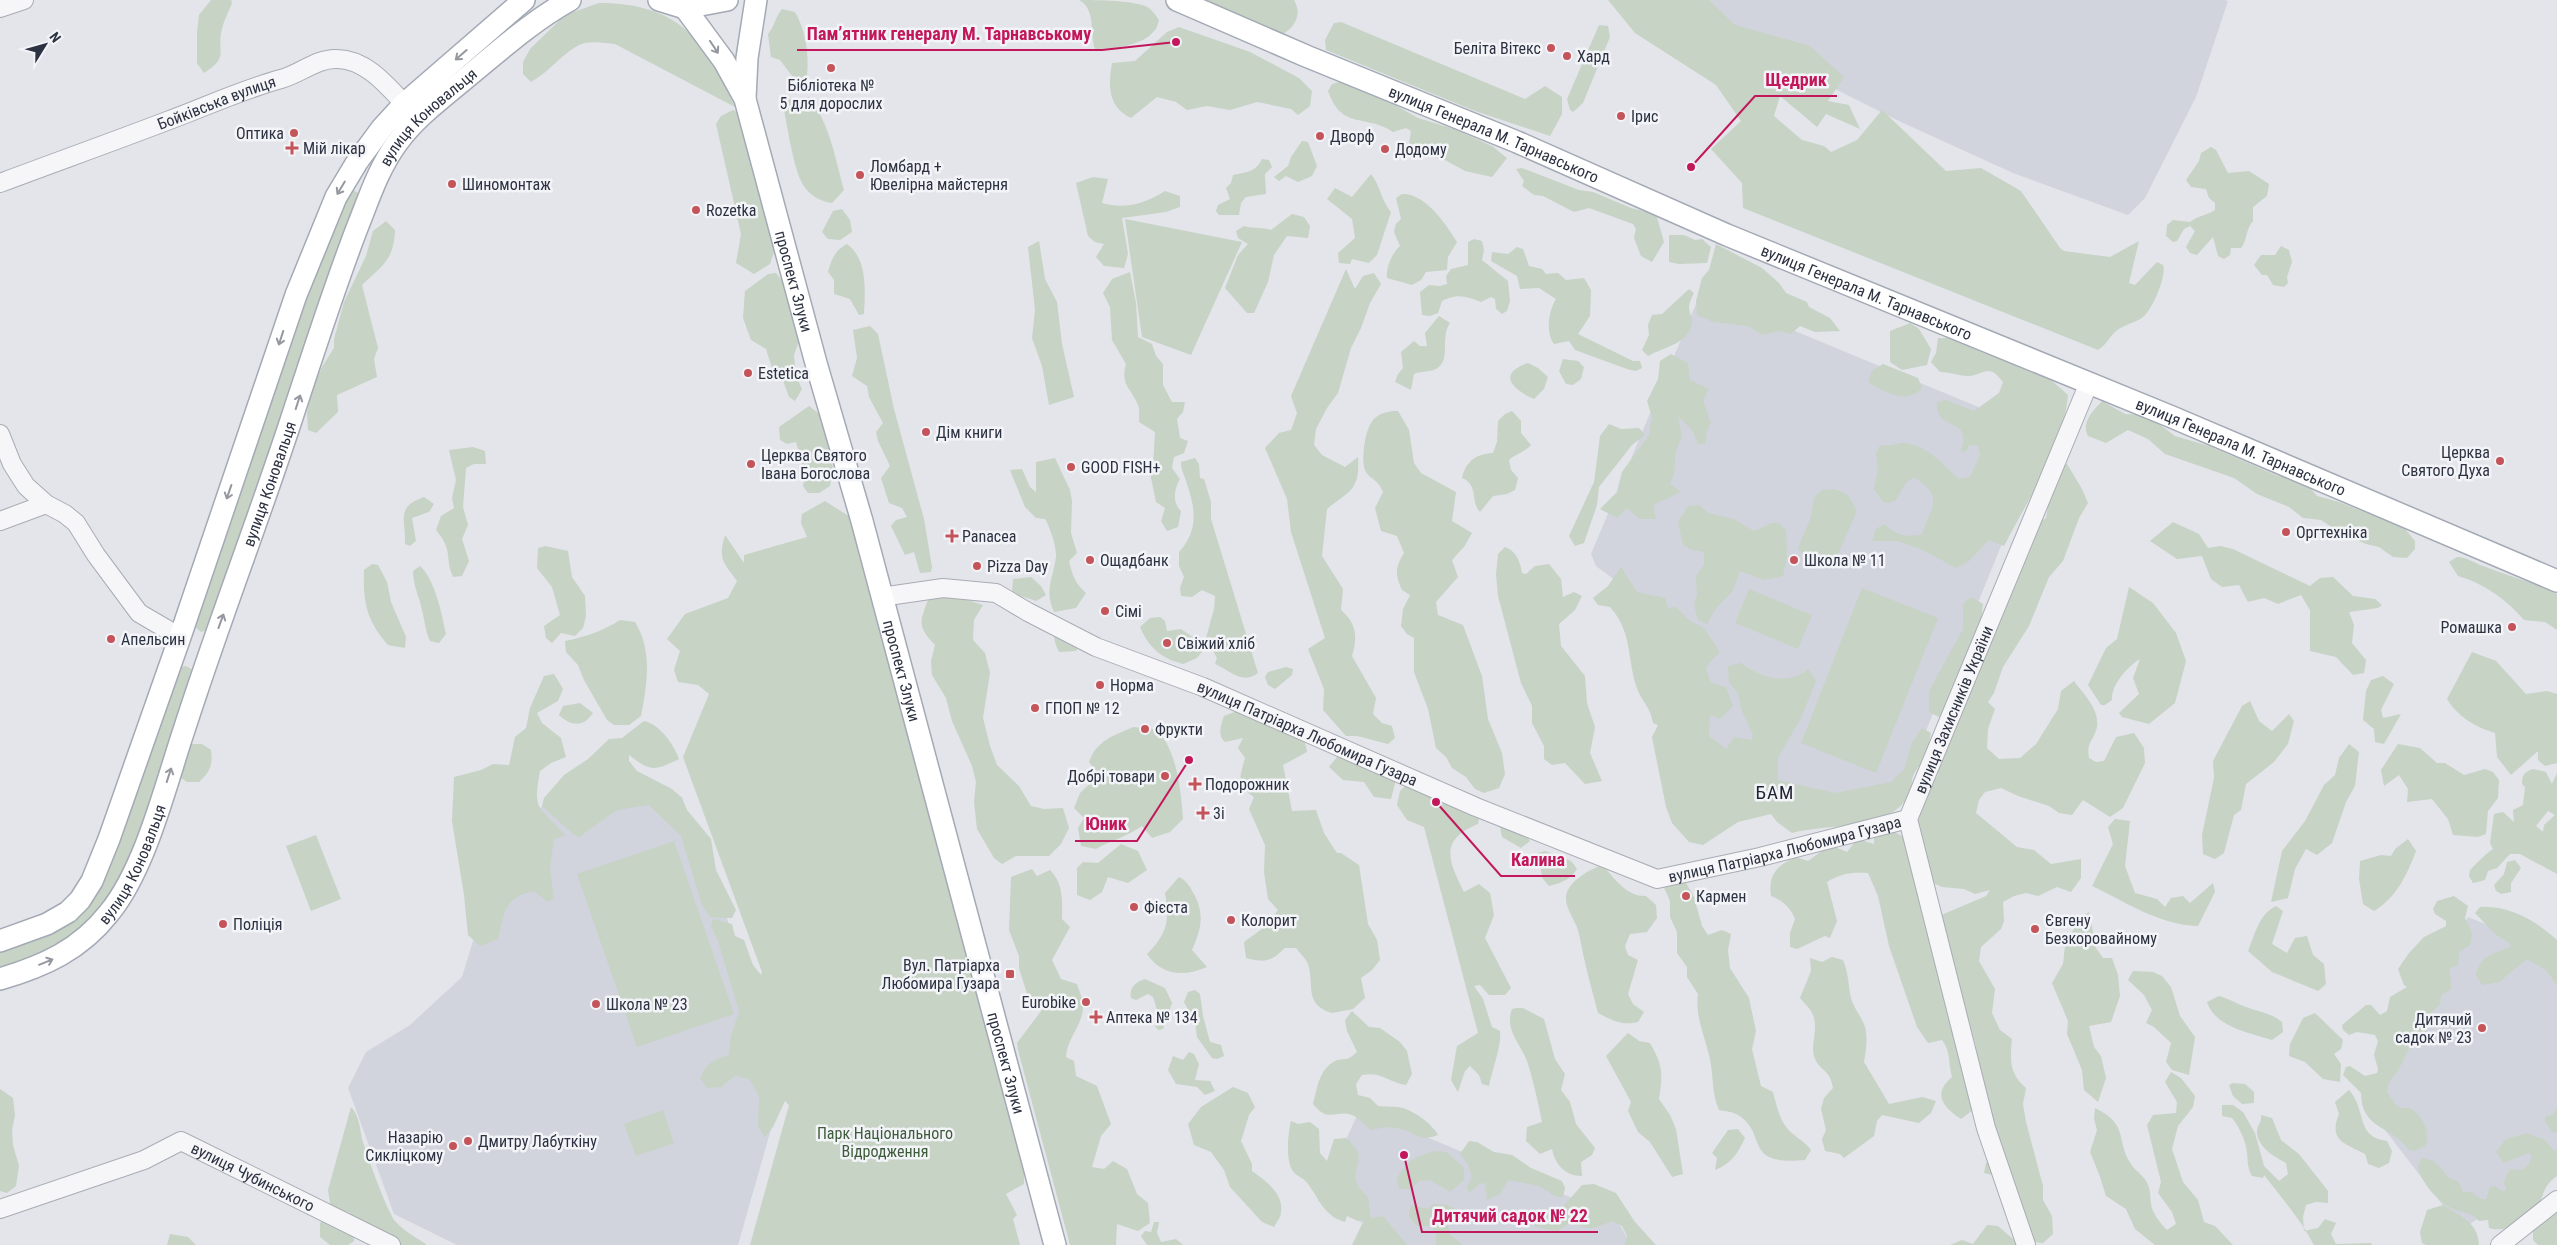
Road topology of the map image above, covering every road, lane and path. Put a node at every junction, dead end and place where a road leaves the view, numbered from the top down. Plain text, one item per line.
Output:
1 (24, 0) edge
2 (524, 0) edge
3 (570, 0) edge
4 (659, 0) edge
5 (727, 0) edge
6 (756, 0) edge
7 (1177, 0) edge
8 (0, 8) edge
9 (685, 8) junction
10 (482, 36) junction
11 (496, 53) junction
12 (745, 98) junction
13 (411, 111) junction
14 (357, 162) junction
15 (376, 179) junction
16 (0, 183) edge
17 (2088, 385) junction
18 (0, 434) edge
19 (46, 504) junction
20 (0, 521) edge
21 (2557, 581) edge
22 (881, 596) junction
23 (180, 637) junction
24 (210, 652) junction
25 (1908, 819) junction
26 (0, 941) edge
27 (0, 979) edge
28 (2557, 1200) edge
29 (0, 1209) edge
30 (391, 1245) edge
31 (1055, 1245) edge
32 (2026, 1245) edge
33 (2500, 1245) edge

1 - 8 street
2 - 10 main road, вулиця Коновальця
3 - 11 main road, вулиця Коновальця
4 - 9 main road
5 - 9 main road
6 - 12 main road, проспект Злуки
7 - 17 main road, вулиця Генерала М. Тарнавського
9 -> 12 main road, проспект Злуки
10 - 11 main road
10 -> 13 main road, вулиця Коновальця
11 - 13 main road, вулиця Коновальця
12 - 22 main road, проспект Злуки
13 - 14 main road, вулиця Коновальця
13 - 15 main road, вулиця Коновальця
13 - 16 street, Бойківська вулиця
14 - 15 main road
14 -> 23 main road, вулиця Коновальця
24 -> 15 main road, вулиця Коновальця
17 - 21 main road, вулиця Генерала М. Тарнавського
17 - 25 street, вулиця Захисників України
18 - 19 street
19 - 20 street
19 - 23 street
22 - 25 street, вулиця Патріарха Любомира Гузара
22 - 31 main road, проспект Злуки
23 - 24 main road
23 - 26 main road, вулиця Коновальця
27 -> 24 main road, вулиця Коновальця
25 - 32 street
28 - 33 street
29 - 30 street, вулиця Чубинського

